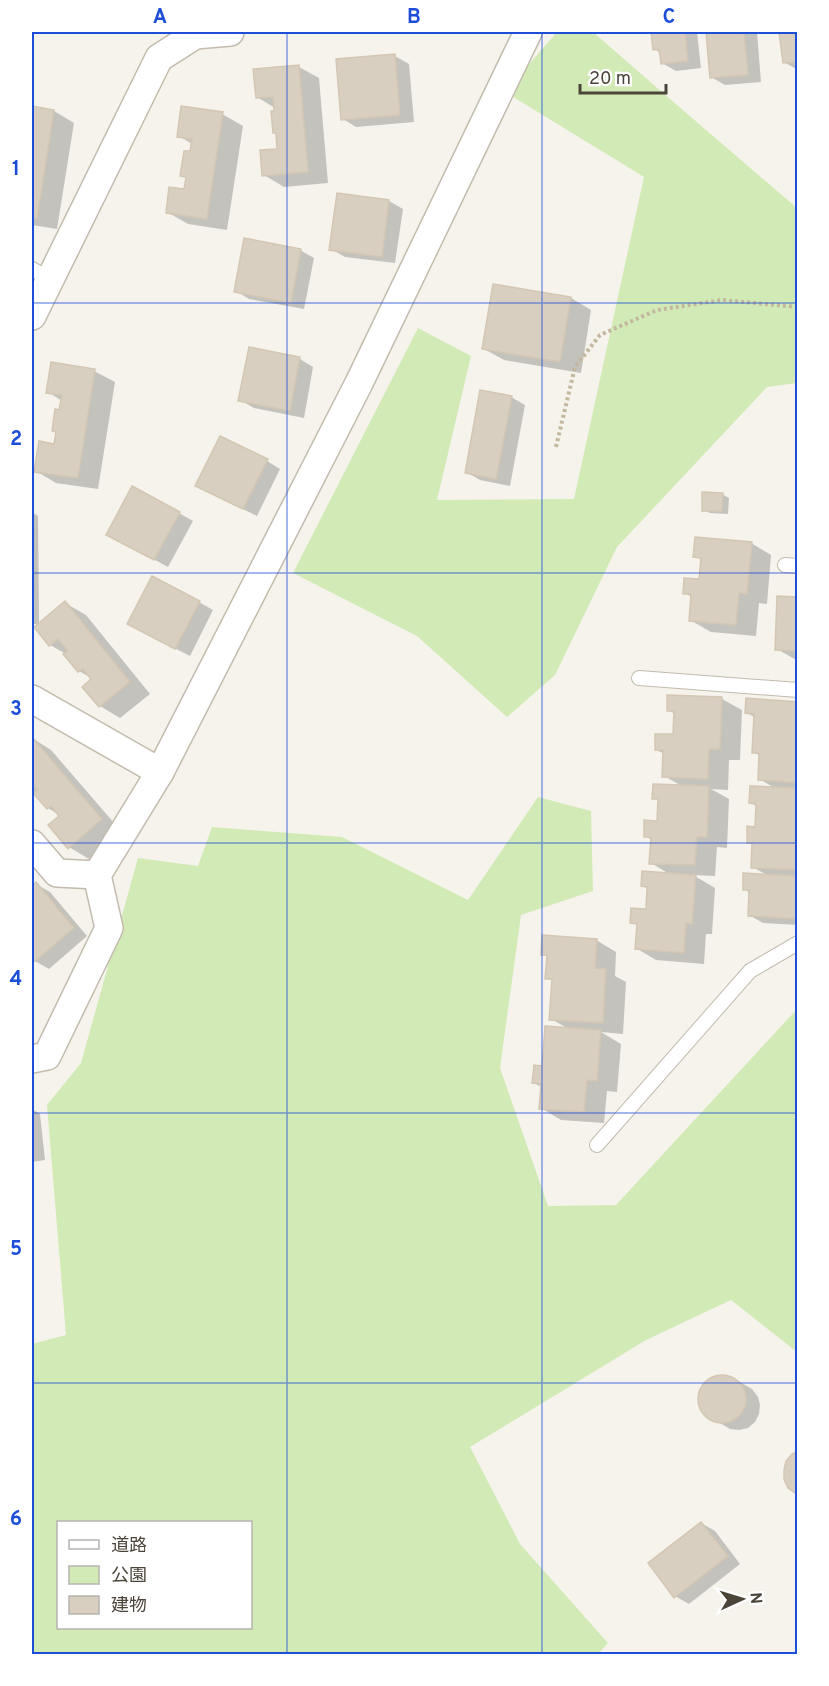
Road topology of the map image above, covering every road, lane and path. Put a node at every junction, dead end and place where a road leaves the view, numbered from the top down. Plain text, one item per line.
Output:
1 (230, 32) edge
2 (528, 32) edge
3 (40, 274) edge
4 (798, 307) edge
5 (32, 316) edge
6 (556, 447) dead end
7 (639, 678) dead end
8 (798, 690) edge
9 (32, 699) edge
10 (160, 772) junction
11 (32, 844) edge
12 (97, 874) junction
13 (798, 943) edge
14 (32, 1059) edge
15 (597, 1145) dead end

1 - 3 street
2 - 10 street
3 - 5 street
4 - 6 path
7 - 8 lane
9 - 10 street
10 - 12 street
11 - 12 street
12 - 14 street
13 - 15 lane

